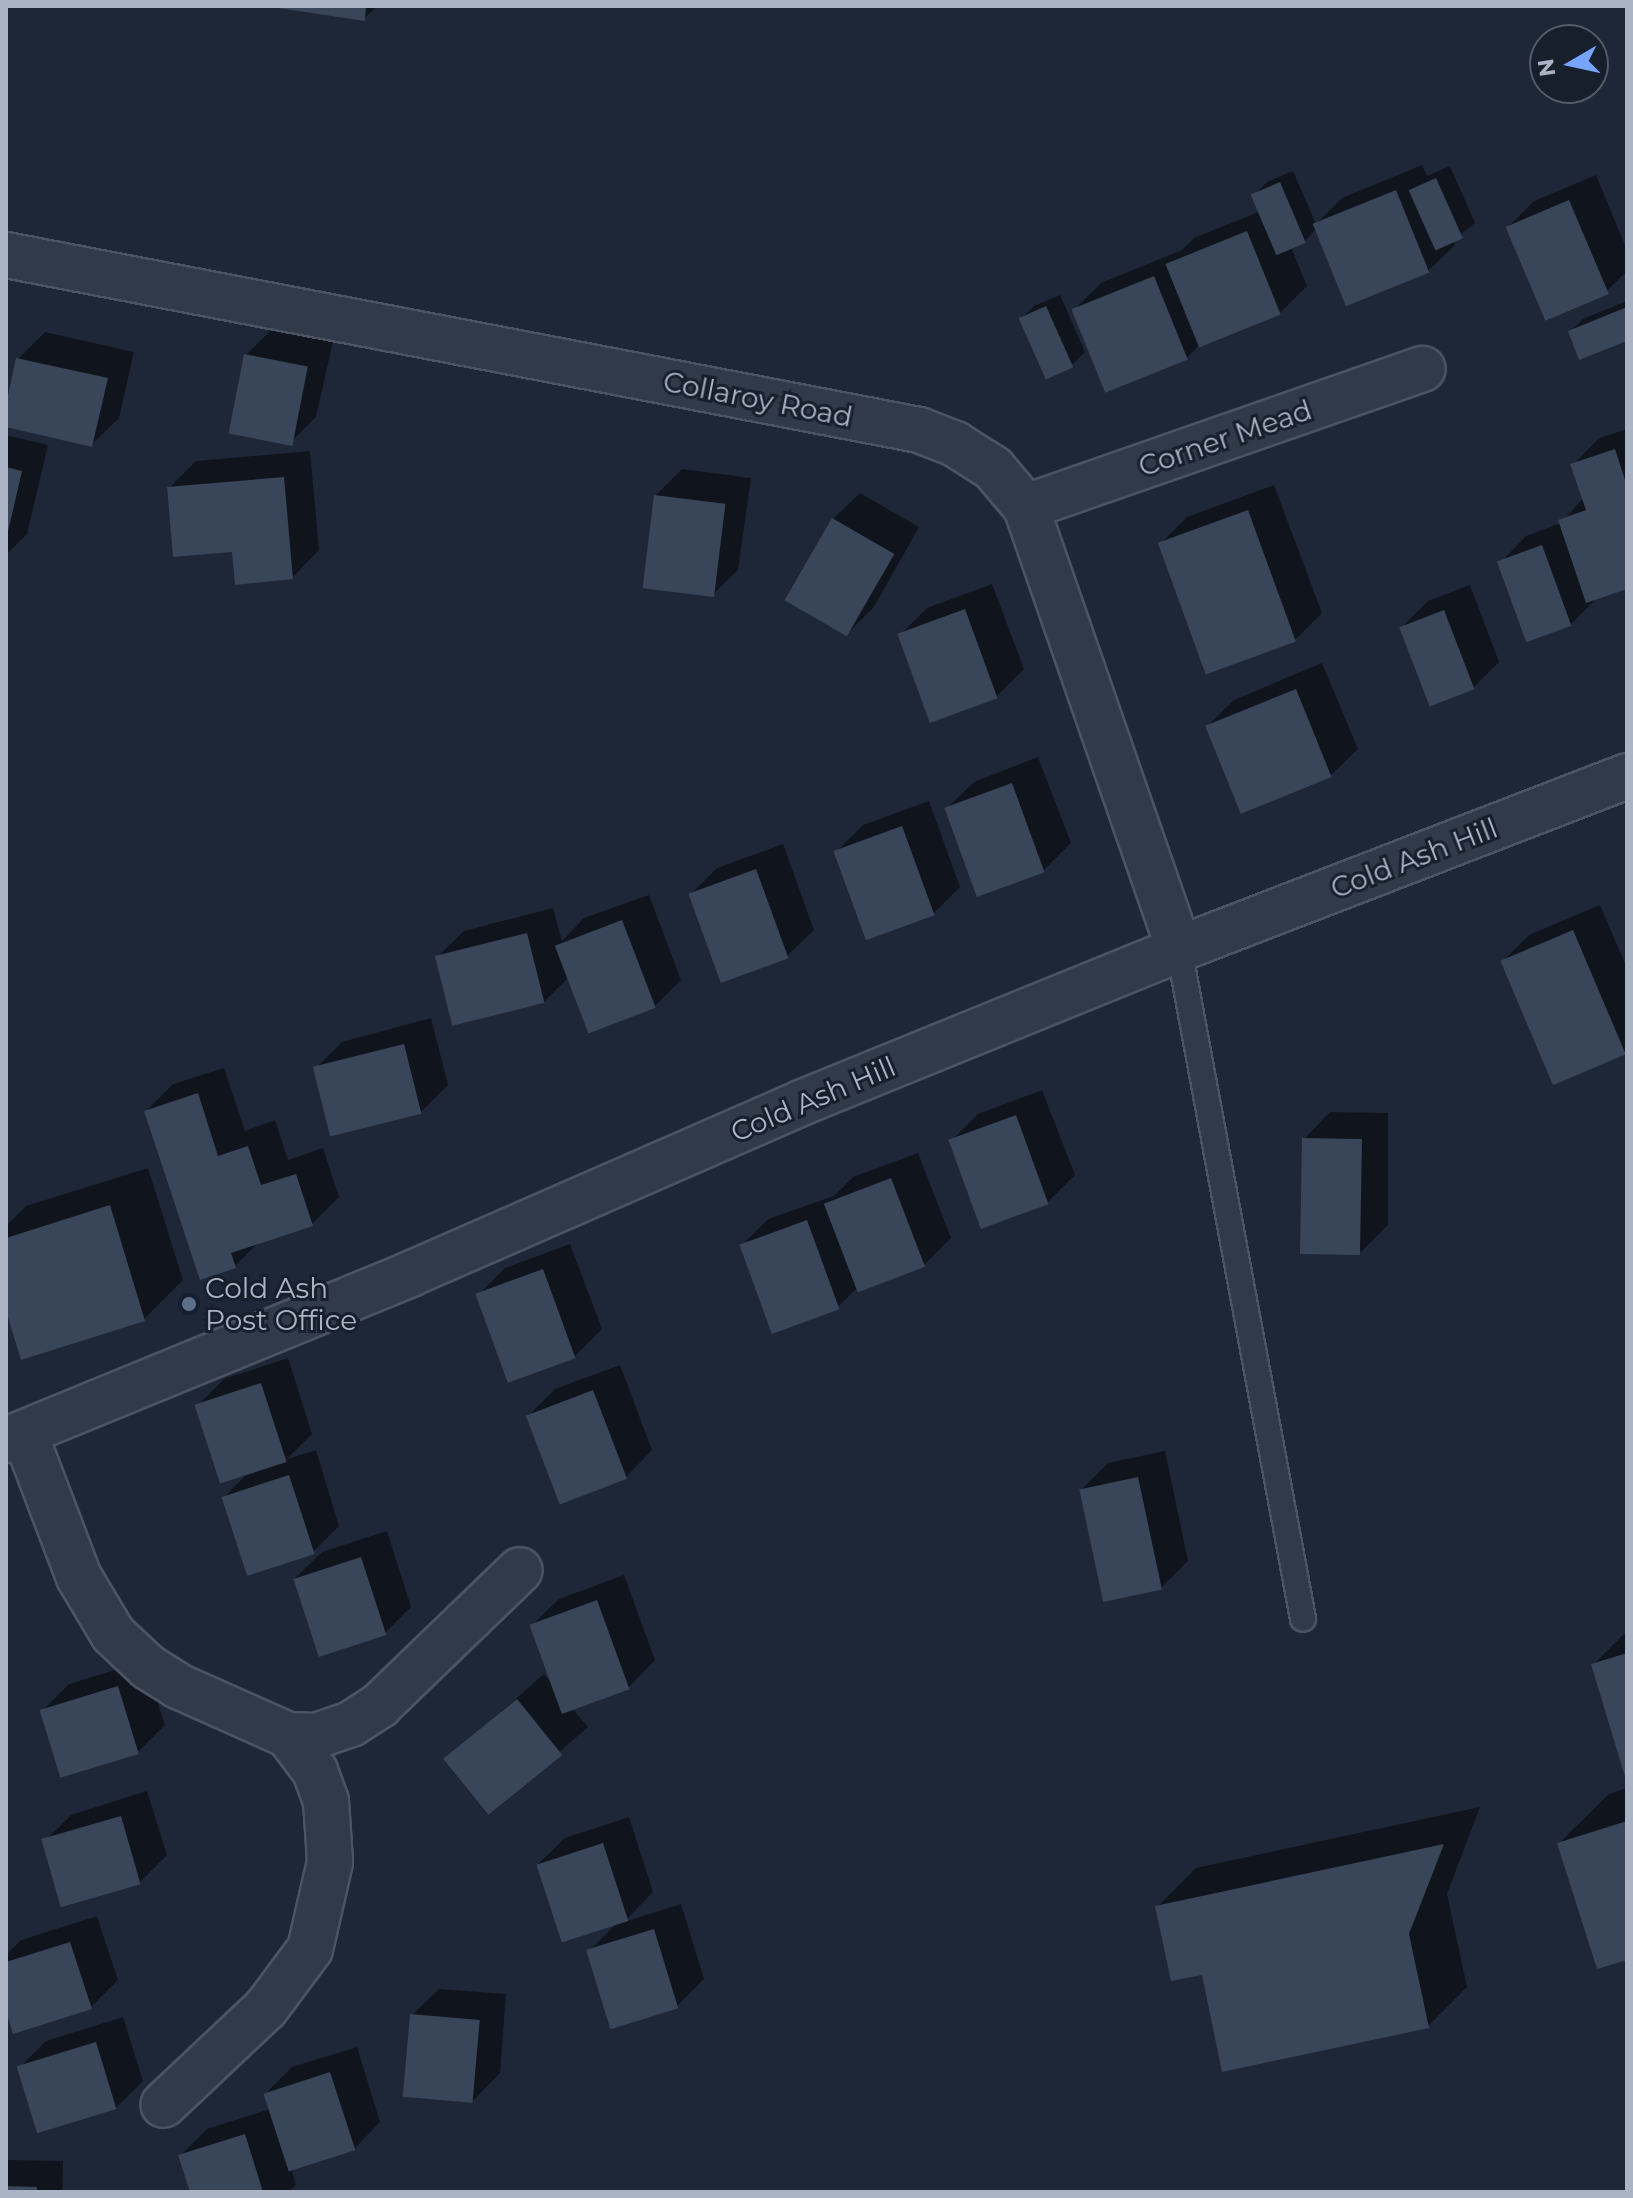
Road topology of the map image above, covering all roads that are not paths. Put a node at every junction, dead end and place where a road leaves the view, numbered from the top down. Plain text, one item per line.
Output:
1 (6, 255) edge
2 (1423, 369) dead end
3 (1026, 507) junction
4 (1627, 776) edge
5 (1179, 949) junction
6 (16, 1437) edge
7 (520, 1570) dead end
8 (1303, 1619) dead end
9 (288, 1735) junction
10 (163, 2105) dead end

1 - 3 street, Collaroy Road
2 - 3 street, Corner Mead
3 - 5 street, Collaroy Road
4 - 5 street, Cold Ash Hill
5 - 6 street, Cold Ash Hill
5 - 8 lane
6 - 9 street
7 - 9 street
9 - 10 street

